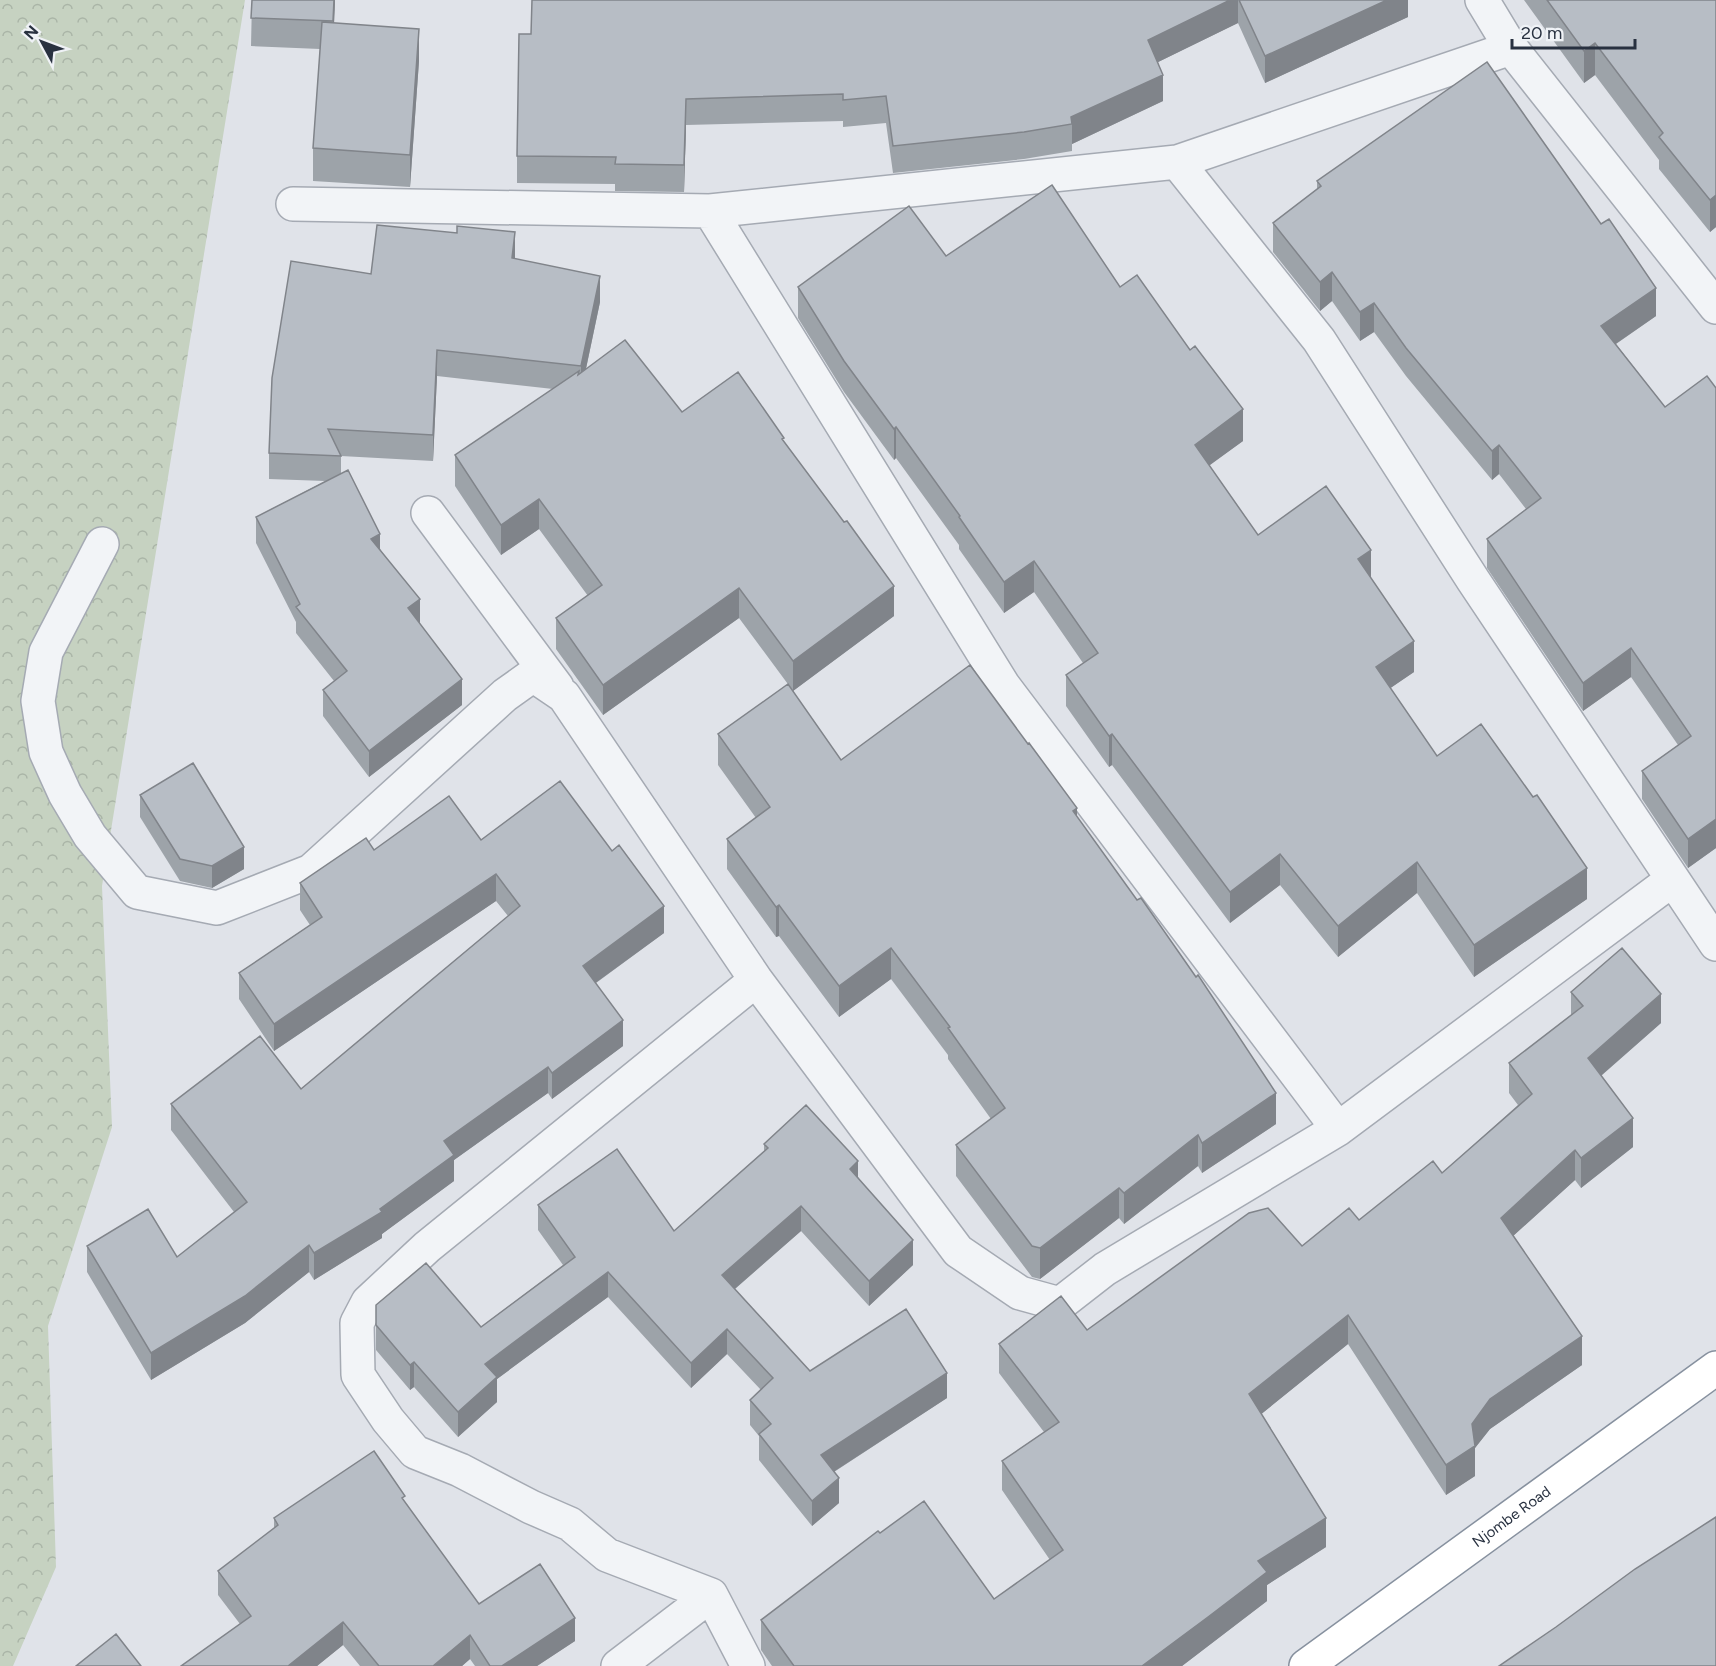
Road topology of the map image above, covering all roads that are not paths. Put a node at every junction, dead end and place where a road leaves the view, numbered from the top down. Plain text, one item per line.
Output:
1 (1482, 0) edge
2 (1511, 48) junction
3 (1177, 162) junction
4 (293, 204) dead end
5 (710, 211) junction
6 (1716, 307) edge
7 (428, 513) dead end
8 (102, 544) dead end
9 (564, 696) junction
10 (1672, 880) junction
11 (1716, 944) edge
12 (756, 980) junction
13 (1338, 1129) junction
14 (1716, 1368) edge
15 (711, 1596) junction
16 (618, 1666) edge
17 (748, 1666) edge
18 (1306, 1666) edge

1 - 2 street
2 - 3 street
2 - 6 street
3 - 5 street
3 - 10 street
4 - 5 street
5 - 13 street
7 - 9 street
8 - 9 street
9 - 12 street
10 - 11 street
10 - 13 street
12 - 13 street
12 - 15 street
14 - 18 highway, Njombe Road
15 - 16 street
15 - 17 street

